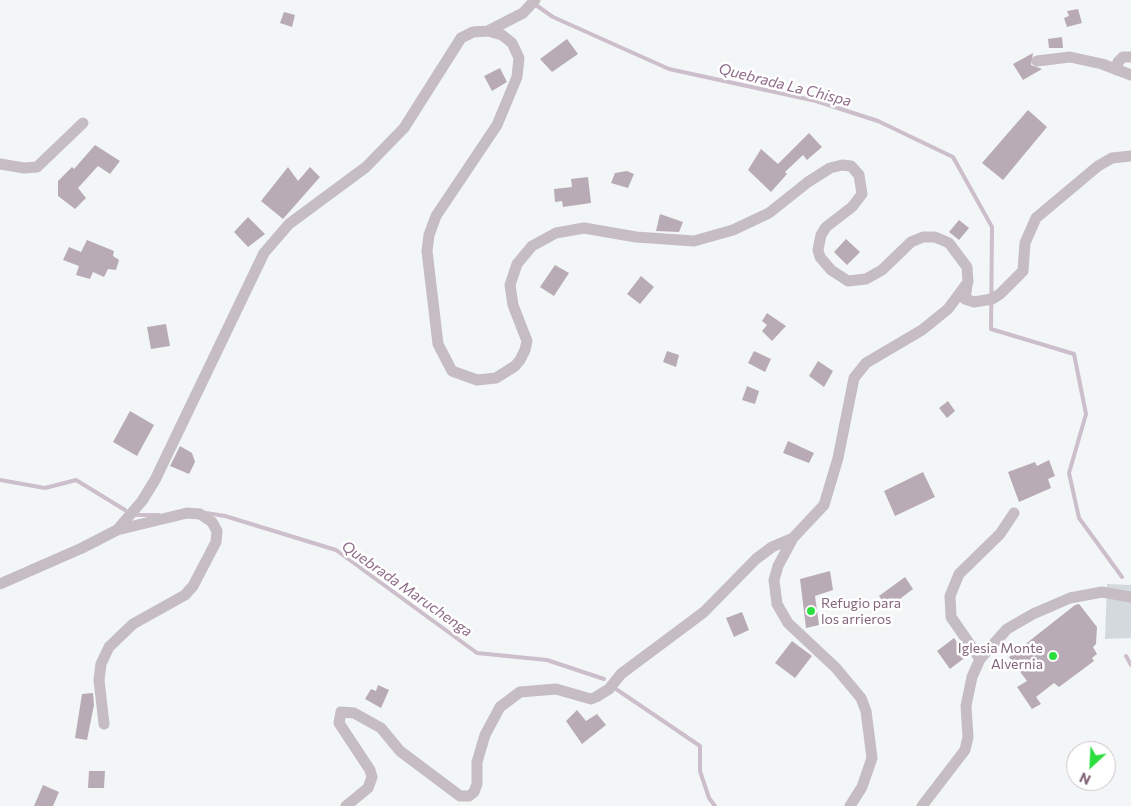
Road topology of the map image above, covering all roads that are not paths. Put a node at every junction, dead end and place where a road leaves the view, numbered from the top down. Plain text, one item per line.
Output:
1 (535, 0) edge
2 (488, 31) junction
3 (1131, 57) edge
4 (1037, 61) dead end
5 (1117, 70) junction
6 (1131, 75) edge
7 (83, 123) dead end
8 (1131, 156) edge
9 (0, 164) edge
10 (968, 282) junction
11 (1014, 513) dead end
12 (117, 530) junction
13 (793, 538) junction
14 (0, 584) edge
15 (1131, 597) edge
16 (980, 659) junction
17 (104, 724) dead end
18 (346, 806) edge
19 (850, 806) edge
20 (922, 806) edge

1 - 2 street
2 - 10 street
2 - 12 street
3 - 5 street
4 - 5 street
5 - 6 street
7 - 9 street
8 - 10 street
10 - 13 street
11 - 16 street
12 - 14 street
12 - 17 street
13 - 18 street
13 - 19 street
15 - 16 street
16 - 20 street

